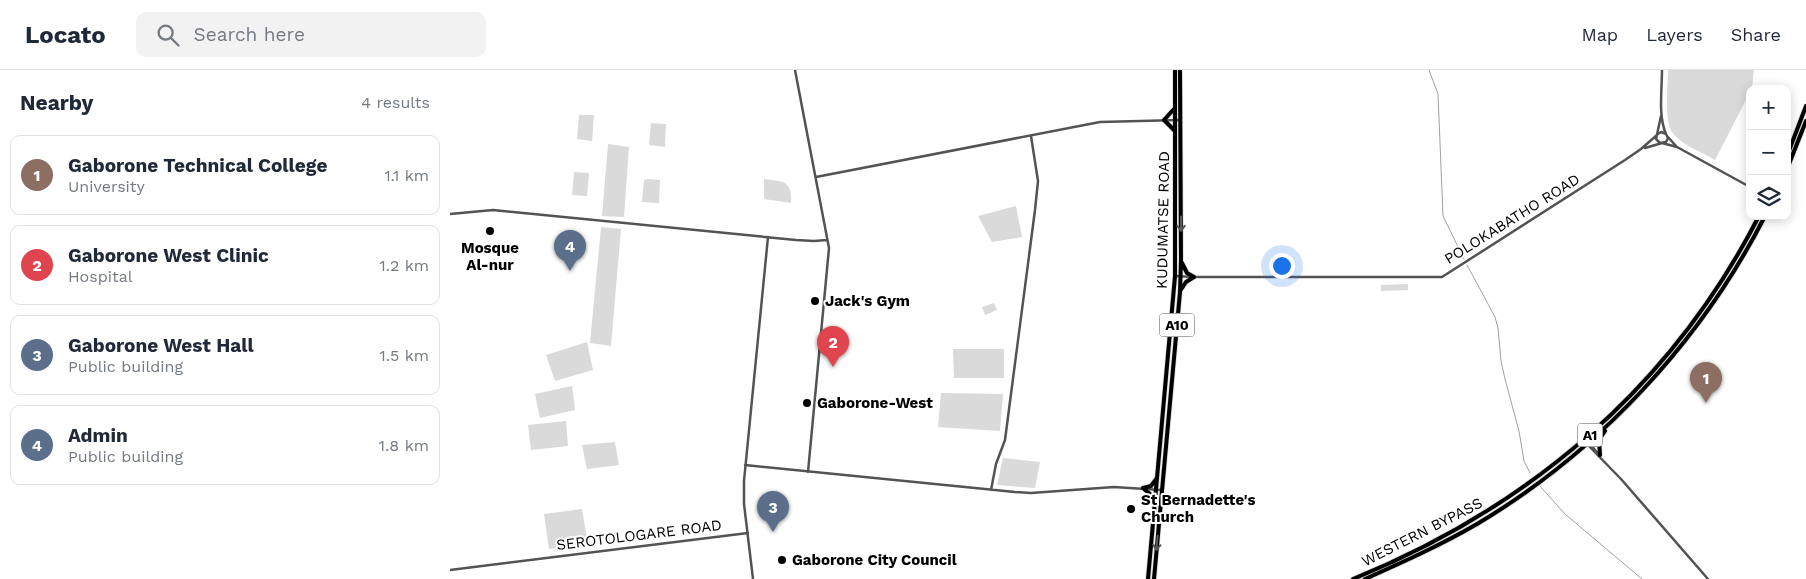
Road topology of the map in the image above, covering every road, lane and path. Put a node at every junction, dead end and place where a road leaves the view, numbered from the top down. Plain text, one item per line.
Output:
1 (795, 70) edge
2 (1175, 70) edge
3 (1180, 70) edge
4 (1662, 70) edge
5 (1806, 106) edge
6 (1175, 108) junction
7 (1662, 112) junction
8 (1175, 119) junction
9 (1164, 120) junction
10 (1180, 120) junction
11 (1806, 121) edge
12 (1175, 131) junction
13 (1657, 135) junction
14 (1667, 135) junction
15 (1030, 136) junction
16 (1662, 143) junction
17 (1791, 145) edge
18 (1677, 147) junction
19 (1641, 149) junction
20 (1791, 159) edge
21 (816, 177) junction
22 (1746, 184) edge
23 (450, 214) edge
24 (1757, 220) edge
25 (1763, 220) edge
26 (768, 237) junction
27 (827, 240) junction
28 (1181, 260) junction
29 (1174, 276) junction
30 (1180, 276) junction
31 (1194, 277) junction
32 (1180, 292) junction
33 (1619, 414) junction
34 (1587, 441) junction
35 (1600, 455) junction
36 (1604, 461) junction
37 (745, 465) junction
38 (808, 472) junction
39 (1157, 477) junction
40 (1143, 488) junction
41 (991, 490) junction
42 (1156, 490) junction
43 (1162, 490) junction
44 (1155, 506) junction
45 (748, 533) junction
46 (450, 570) edge
47 (753, 579) edge
48 (1148, 579) edge
49 (1154, 579) edge
50 (1353, 579) edge
51 (1365, 579) edge
52 (1708, 579) edge

1 - 21 street
2 - 6 main road, KUDUMATSE ROAD / A10
3 - 10 main road, KUDUMATSE ROAD / A10
4 - 7 street
5 - 17 main road
6 - 8 main road, KUDUMATSE ROAD / A10
6 - 9 main road
7 - 13 street
7 - 14 street
8 - 9 street
8 - 10 street
8 - 12 main road, KUDUMATSE ROAD / A10
9 - 12 main road
9 - 15 street
10 -> 28 main road, KUDUMATSE ROAD / A10
11 - 20 main road
12 - 29 main road, KUDUMATSE ROAD / A10
13 - 14 street
13 - 16 street
13 - 19 street
14 - 16 street
14 - 18 street
15 - 21 street
15 - 41 street
16 - 18 street
16 - 19 street
18 - 22 street
19 - 31 street, POLOKABATHO ROAD
21 - 27 street
23 - 26 street
24 - 34 main road, WESTERN BYPASS / A1
25 - 33 main road, WESTERN BYPASS / A1
26 - 27 street
26 - 37 street
27 - 38 street
28 - 30 main road, KUDUMATSE ROAD / A10
28 - 31 main road
29 - 30 street, POLOKABATHO ROAD
29 - 39 main road, KUDUMATSE ROAD / A10
30 - 31 street, POLOKABATHO ROAD
30 - 32 main road, KUDUMATSE ROAD / A10
31 - 32 main road
32 - 43 main road, KUDUMATSE ROAD / A10
33 - 34 main road, WESTERN BYPASS / A1
33 - 35 main road
34 - 35 street
34 - 36 street
34 - 50 main road, WESTERN BYPASS / A1
34 - 51 main road, WESTERN BYPASS / A1
35 - 36 street
36 - 52 street
37 - 38 street
37 - 45 street
38 - 41 street
39 - 40 main road
39 - 42 main road, KUDUMATSE ROAD / A10
40 - 41 street
40 - 42 street
40 - 44 main road
42 - 43 street
42 - 44 main road, KUDUMATSE ROAD / A10
43 -> 49 main road, KUDUMATSE ROAD / A10
44 - 48 main road, KUDUMATSE ROAD / A10
45 - 46 street, SEROTOLOGARE ROAD
45 - 47 street

